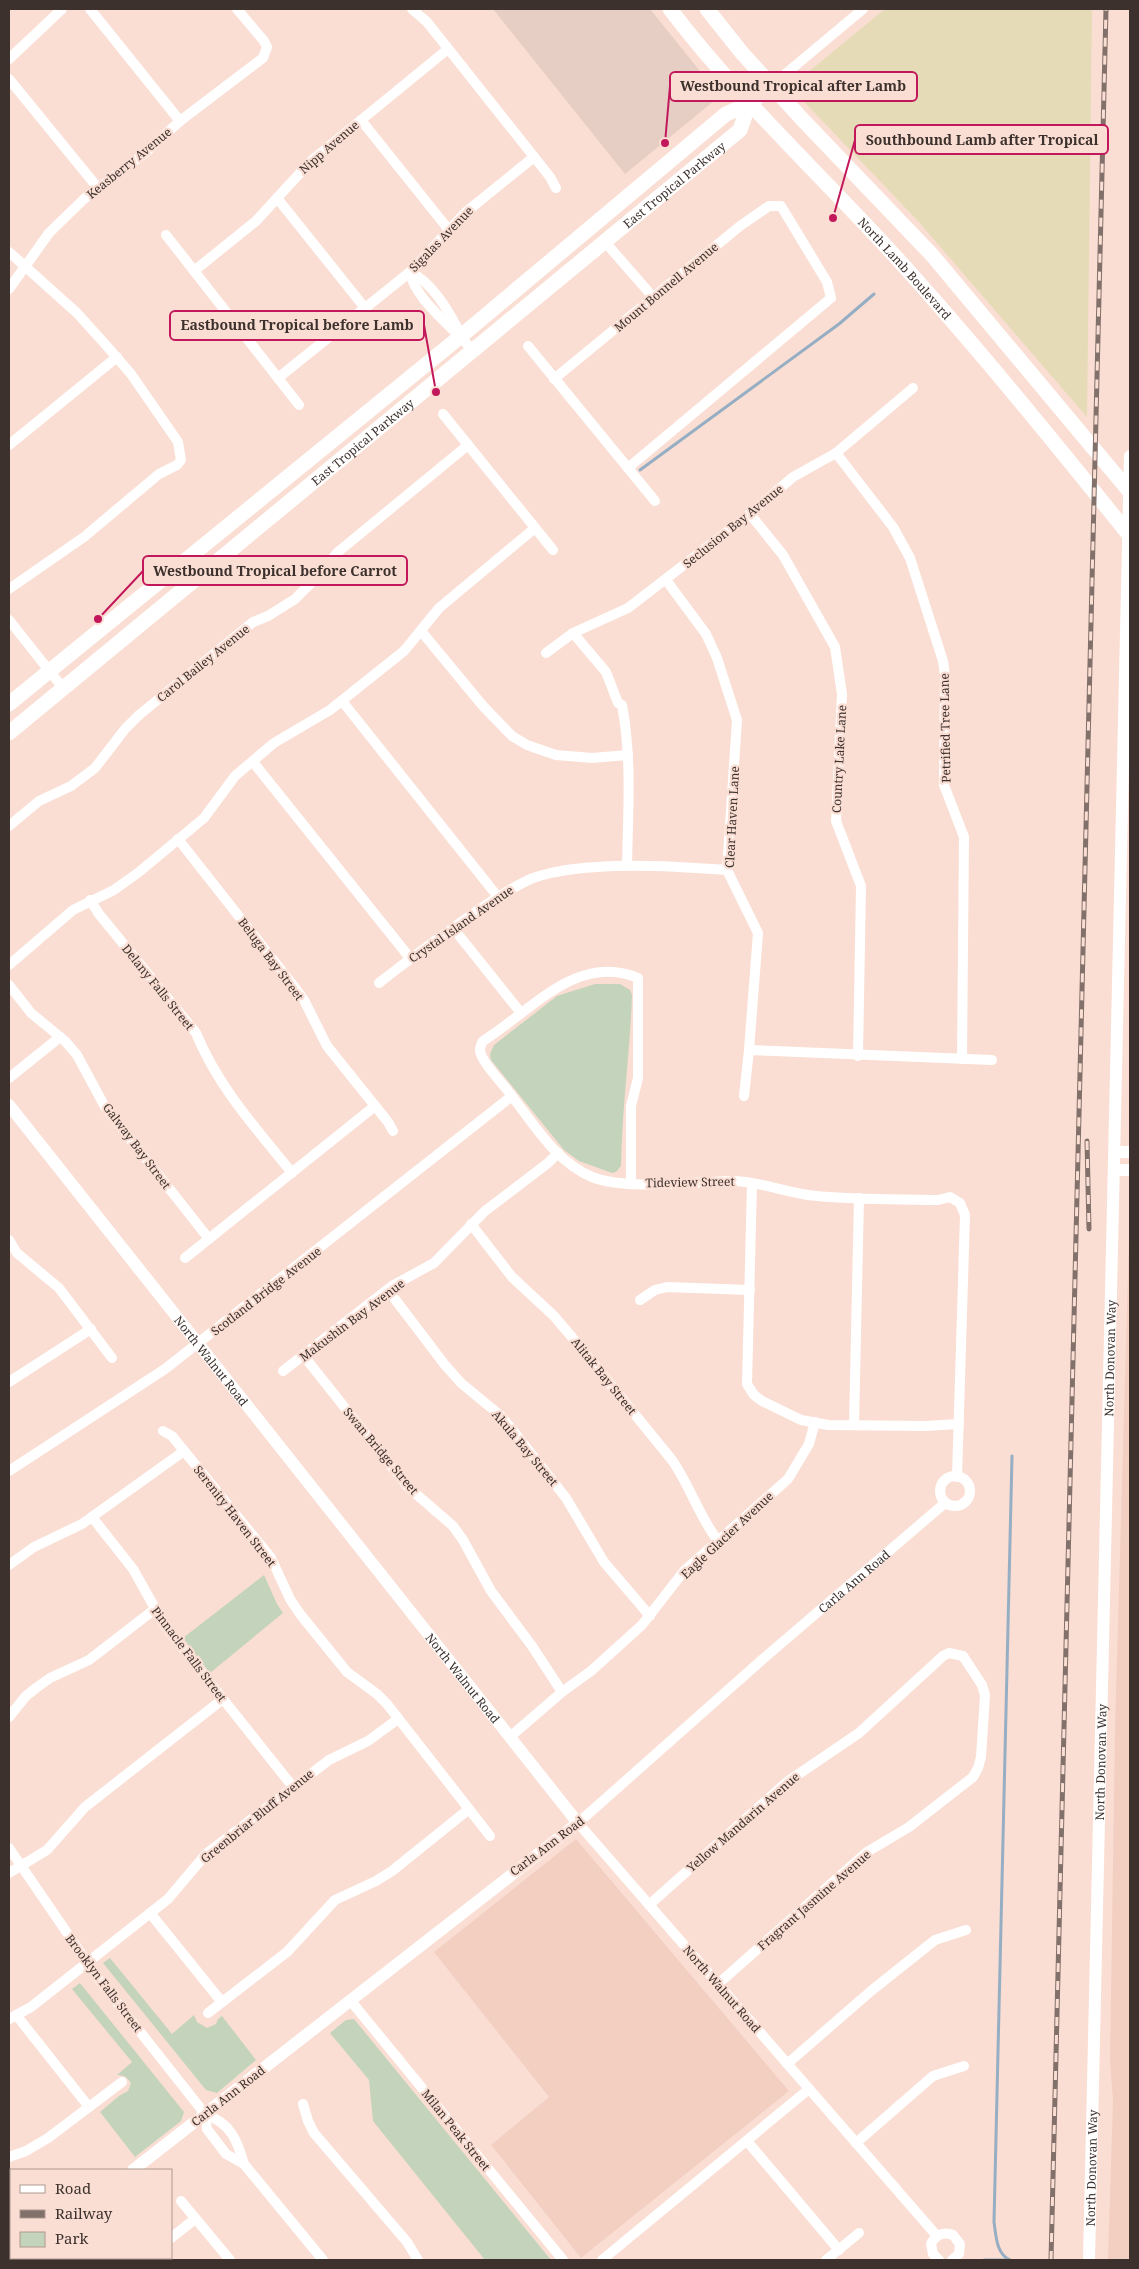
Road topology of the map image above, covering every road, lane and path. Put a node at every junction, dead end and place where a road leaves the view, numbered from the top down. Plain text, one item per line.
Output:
1 (62, 9) edge
2 (90, 9) edge
3 (237, 9) edge
4 (412, 9) edge
5 (670, 9) edge
6 (707, 9) edge
7 (863, 9) edge
8 (448, 49) junction
9 (9, 59) edge
10 (9, 79) edge
11 (771, 86) junction
12 (749, 104) junction
13 (361, 120) junction
14 (180, 121) junction
15 (534, 157) junction
16 (98, 188) junction
17 (556, 188) dead end
18 (277, 198) junction
19 (449, 230) junction
20 (166, 236) dead end
21 (605, 242) junction
22 (9, 252) edge
23 (25, 267) junction
24 (194, 271) junction
25 (410, 272) junction
26 (9, 290) edge
27 (653, 298) junction
28 (365, 308) junction
29 (461, 336) junction
30 (528, 346) dead end
31 (474, 352) junction
32 (117, 357) junction
33 (278, 378) junction
34 (554, 379) junction
35 (913, 388) dead end
36 (299, 405) dead end
37 (443, 414) dead end
38 (9, 445) edge
39 (468, 445) junction
40 (836, 453) junction
41 (1130, 456) edge
42 (628, 468) junction
43 (1130, 492) edge
44 (655, 501) dead end
45 (750, 514) junction
46 (535, 528) junction
47 (1130, 536) edge
48 (553, 550) dead end
49 (666, 580) junction
50 (9, 589) edge
51 (9, 620) edge
52 (421, 631) junction
53 (573, 633) junction
54 (546, 654) dead end
55 (49, 671) junction
56 (63, 688) junction
57 (342, 701) junction
58 (9, 704) edge
59 (9, 733) edge
60 (628, 754) junction
61 (252, 762) junction
62 (9, 826) edge
63 (178, 839) junction
64 (627, 866) junction
65 (727, 870) junction
66 (498, 897) junction
67 (90, 900) junction
68 (453, 928) junction
69 (410, 958) junction
70 (9, 965) edge
71 (379, 984) dead end
72 (9, 985) edge
73 (521, 1013) junction
74 (60, 1037) junction
75 (750, 1050) junction
76 (858, 1056) junction
77 (962, 1059) junction
78 (992, 1060) dead end
79 (9, 1078) edge
80 (512, 1096) junction
81 (744, 1096) dead end
82 (9, 1105) edge
83 (375, 1106) junction
84 (392, 1131) dead end
85 (1115, 1152) junction
86 (1130, 1152) edge
87 (558, 1153) junction
88 (1115, 1170) junction
89 (1130, 1170) edge
90 (292, 1173) junction
91 (631, 1183) junction
92 (752, 1183) junction
93 (859, 1198) junction
94 (471, 1224) junction
95 (209, 1238) junction
96 (9, 1240) edge
97 (185, 1258) dead end
98 (388, 1290) junction
99 (750, 1290) junction
100 (640, 1300) dead end
101 (91, 1329) junction
102 (198, 1344) junction
103 (303, 1355) junction
104 (112, 1358) dead end
105 (283, 1371) dead end
106 (9, 1382) edge
107 (815, 1422) junction
108 (959, 1424) junction
109 (854, 1425) junction
110 (163, 1431) dead end
111 (184, 1451) junction
112 (9, 1470) edge
113 (957, 1477) junction
114 (945, 1503) junction
115 (92, 1517) junction
116 (718, 1541) junction
117 (9, 1565) edge
118 (155, 1609) junction
119 (650, 1616) junction
120 (956, 1653) joint
121 (562, 1692) junction
122 (223, 1699) junction
123 (9, 1717) edge
124 (398, 1719) junction
125 (510, 1737) junction
126 (293, 1787) junction
127 (469, 1809) junction
128 (578, 1823) junction
129 (490, 1836) dead end
130 (9, 1848) edge
131 (22, 1866) junction
132 (9, 1873) edge
133 (649, 1905) junction
134 (150, 1913) junction
135 (966, 1930) dead end
136 (87, 1963) junction
137 (718, 1984) junction
138 (350, 2000) junction
139 (221, 2001) junction
140 (208, 2013) dead end
141 (13, 2017) edge
142 (787, 2064) junction
143 (964, 2066) dead end
144 (122, 2082) dead end
145 (809, 2089) junction
146 (302, 2104) dead end
147 (89, 2107) junction
148 (206, 2114) junction
149 (747, 2141) junction
150 (856, 2143) junction
151 (9, 2157) edge
152 (244, 2164) junction
153 (134, 2169) edge
154 (181, 2201) dead end
155 (195, 2219) junction
156 (859, 2234) dead end
157 (937, 2236) junction
158 (172, 2237) edge
159 (839, 2250) junction
160 (230, 2260) edge
161 (323, 2260) edge
162 (418, 2260) edge
163 (563, 2260) edge
164 (602, 2260) edge
165 (826, 2260) edge
166 (939, 2260) edge
167 (955, 2260) edge
168 (1089, 2260) edge

1 - 9 street
2 - 14 street
3 - 14 street, Keasberry Avenue
4 - 8 street
5 - 12 main road, North Lamb Boulevard
6 - 11 main road
7 - 11 street, East Tropical Parkway
8 - 13 street, Nipp Avenue
8 - 15 street
10 - 16 street
11 - 12 main road, East Tropical Parkway
11 - 43 main road
12 - 21 main road, East Tropical Parkway
12 - 29 main road, East Tropical Parkway
12 - 47 main road, North Lamb Boulevard
13 - 18 street, Nipp Avenue
13 - 19 street
14 - 16 street, Keasberry Avenue
15 - 17 street
15 - 19 street, Sigalas Avenue
16 - 23 street, Keasberry Avenue
18 - 24 street, Nipp Avenue
18 - 28 street
19 - 25 street, Sigalas Avenue
20 - 24 street
21 - 27 street
21 - 31 main road, East Tropical Parkway
22 - 23 street
23 - 26 street, Keasberry Avenue
23 - 32 street
24 - 33 street
25 - 28 street, Sigalas Avenue
25 - 29 street
27 - 34 street, Mount Bonnell Avenue
27 - 42 street, Mount Bonnell Avenue
28 - 33 street, Sigalas Avenue
29 - 31 street
29 - 55 main road, East Tropical Parkway
30 - 34 street
31 - 56 main road, East Tropical Parkway
32 - 38 street
32 - 50 street
33 - 36 street
34 - 42 street
35 - 40 street, Seclusion Bay Avenue
37 - 39 street
39 - 46 street
39 - 62 street, Carol Bailey Avenue
40 - 45 street, Seclusion Bay Avenue
40 - 77 street, Petrified Tree Lane
41 - 85 street, North Donovan Way
42 - 44 street
45 - 49 street, Seclusion Bay Avenue
45 - 76 street, Country Lake Lane
46 - 48 street
46 - 52 street
49 - 53 street, Seclusion Bay Avenue
49 - 65 street, Clear Haven Lane
51 - 55 street
52 - 57 street
52 - 60 street
53 - 54 street, Seclusion Bay Avenue
53 - 60 street
55 - 56 street
55 - 58 main road, East Tropical Parkway
56 - 59 main road, East Tropical Parkway
57 - 61 street
57 - 66 street
60 - 64 street
61 - 63 street
61 - 69 street
63 - 67 street
63 - 83 street, Beluga Bay Street
64 - 65 street, Crystal Island Avenue
64 - 66 street, Crystal Island Avenue
65 - 75 street, Clear Haven Lane
66 - 68 street, Crystal Island Avenue
67 - 70 street
67 - 90 street, Delany Falls Street
68 - 69 street, Crystal Island Avenue
68 - 73 street
69 - 71 street, Crystal Island Avenue
72 - 74 street, Galway Bay Street
73 - 80 street, Tideview Street
73 - 91 street
74 - 79 street
74 - 95 street, Galway Bay Street
75 - 76 street
75 - 81 street, Clear Haven Lane
76 - 77 street
77 - 78 street
80 - 87 street, Tideview Street
80 - 102 street, Scotland Bridge Avenue
82 - 102 street, North Walnut Road
83 - 84 street, Beluga Bay Street
83 - 90 street
85 - 86 street
85 - 88 street, North Donovan Way
87 - 91 street, Tideview Street
87 - 94 street, Makushin Bay Avenue
88 - 89 street
88 - 168 street, North Donovan Way
90 - 95 street
91 - 92 street, Tideview Street
92 - 93 street, Tideview Street
92 - 99 street
93 - 108 street, Tideview Street
93 - 109 street
94 - 98 street, Makushin Bay Avenue
94 - 116 street, Alitak Bay Street
95 - 97 street
96 - 101 street
98 - 103 street, Makushin Bay Avenue
98 - 119 street, Akula Bay Street
99 - 100 street
99 - 107 street
101 - 104 street
101 - 106 street
102 - 112 street, Scotland Bridge Avenue
102 - 125 street, North Walnut Road
103 - 105 street, Makushin Bay Avenue
103 - 121 street, Swan Bridge Street
107 - 109 street
107 - 116 street, Eagle Glacier Avenue
108 - 109 street
108 - 113 street
110 - 111 street, Serenity Haven Street
111 - 115 street
111 - 124 street, Serenity Haven Street
113 - 114 street
113 - 114 street, Carla Ann Road
114 - 128 street, Carla Ann Road
115 - 117 street
115 - 118 street, Pinnacle Falls Street
116 - 119 street, Eagle Glacier Avenue
118 - 122 street, Pinnacle Falls Street
118 - 123 street
119 - 121 street, Eagle Glacier Avenue
120 - 133 street, Yellow Mandarin Avenue
120 - 137 street, Fragrant Jasmine Avenue
121 - 125 street, Eagle Glacier Avenue
122 - 126 street, Pinnacle Falls Street
122 - 131 street
124 - 126 street, Greenbriar Bluff Avenue
124 - 127 street, Serenity Haven Street
125 - 128 street, North Walnut Road
126 - 134 street, Greenbriar Bluff Avenue
127 - 129 street, Serenity Haven Street
127 - 139 street
128 - 133 street, North Walnut Road
128 - 138 street, Carla Ann Road
130 - 131 street, Brooklyn Falls Street
131 - 132 street
131 - 136 street, Brooklyn Falls Street
133 - 137 street, North Walnut Road
134 - 136 street, Greenbriar Bluff Avenue
134 - 139 street
135 - 142 street
136 - 141 street, Greenbriar Bluff Avenue
136 - 148 street, Brooklyn Falls Street
137 - 142 street, North Walnut Road
138 - 148 street, Carla Ann Road
138 - 163 street, Milan Peak Street
139 - 140 street
141 - 147 street
142 - 145 street, North Walnut Road
143 - 150 street
144 - 147 street
145 - 149 street
145 - 150 street, North Walnut Road
146 - 162 street
147 - 151 street
148 - 152 street
148 - 152 street
148 - 153 street, Carla Ann Road
149 - 159 street
149 - 164 street
150 - 157 street, North Walnut Road
152 - 161 street
154 - 155 street
155 - 158 street
155 - 160 street
156 - 159 street
157 - 166 street
157 - 167 street
159 - 165 street

